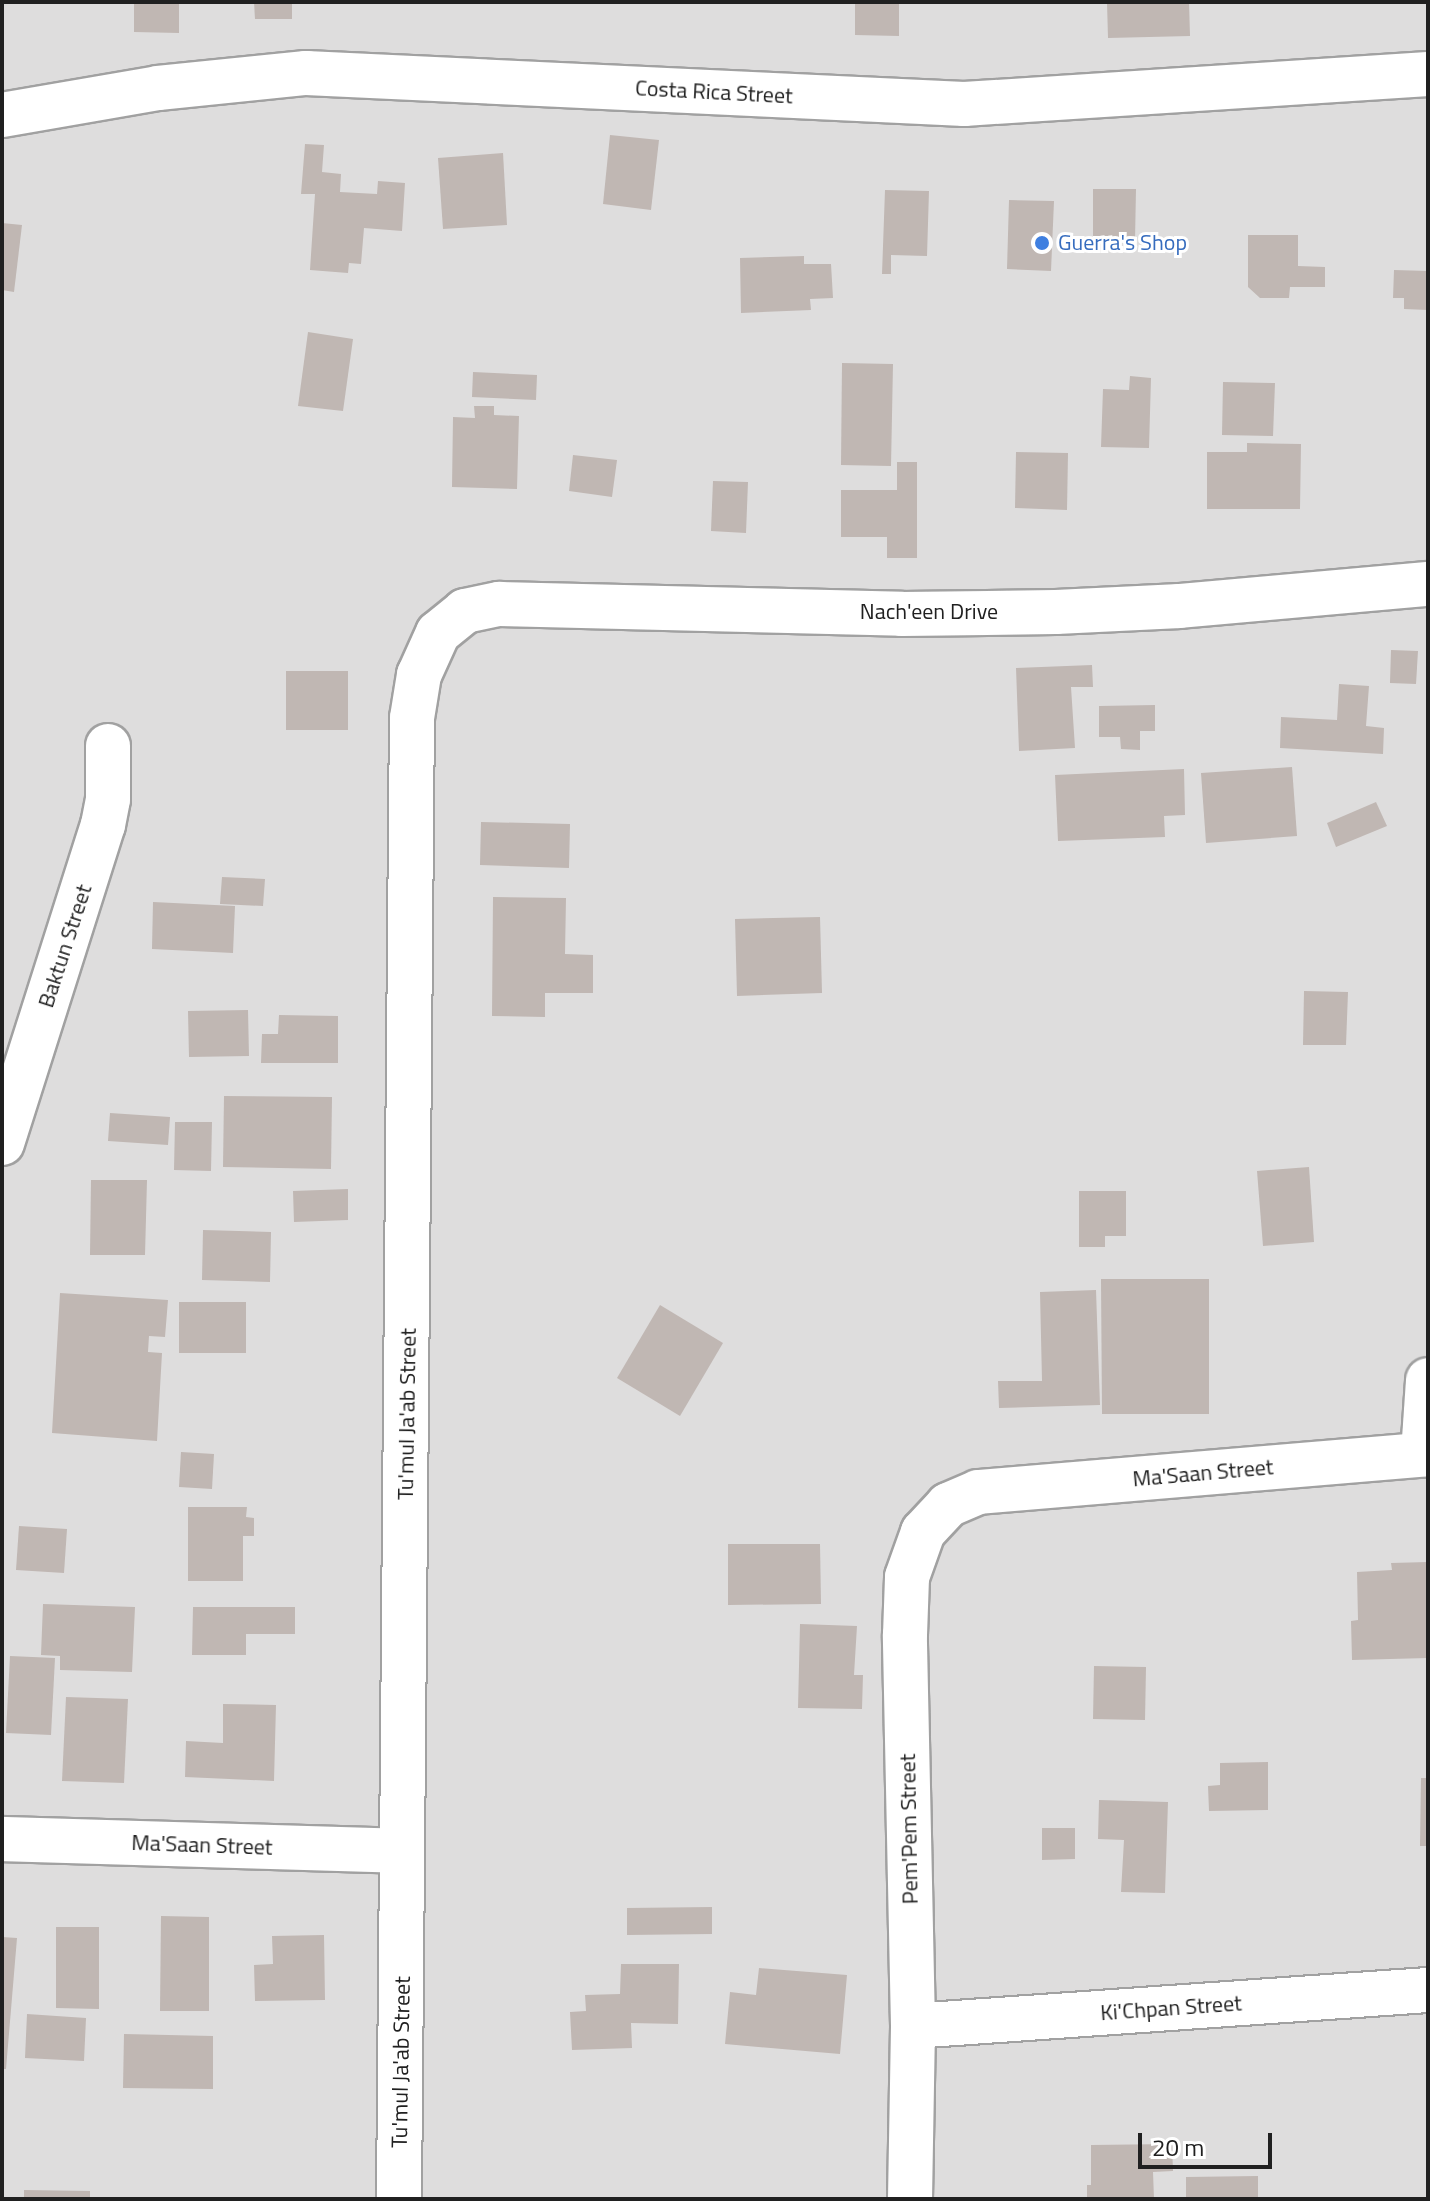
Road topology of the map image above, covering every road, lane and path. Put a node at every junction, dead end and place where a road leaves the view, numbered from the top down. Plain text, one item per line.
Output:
1 (1428, 74) edge
2 (2, 115) edge
3 (1428, 584) edge
4 (438, 633) joint
5 (108, 746) dead end
6 (2, 1143) edge
7 (1428, 1380) edge
8 (1425, 1454) edge
9 (978, 1492) joint
10 (2, 1839) edge
11 (402, 1851) junction
12 (1428, 1990) edge
13 (913, 2026) junction
14 (399, 2199) edge
15 (910, 2199) edge

1 - 2 street, Costa Rica Street
3 - 4 street, Nach'een Drive
4 - 11 street, Tu'mul Ja'ab Street
5 - 6 street, Baktun Street
7 - 8 street
8 - 9 street, Ma'Saan Street
9 - 13 street, Pem'Pem Street
10 - 11 street, Ma'Saan Street
11 - 14 street, Tu'mul Ja'ab Street
12 - 13 street, Ki'Chpan Street
13 - 15 street, Pem'Pem Street

